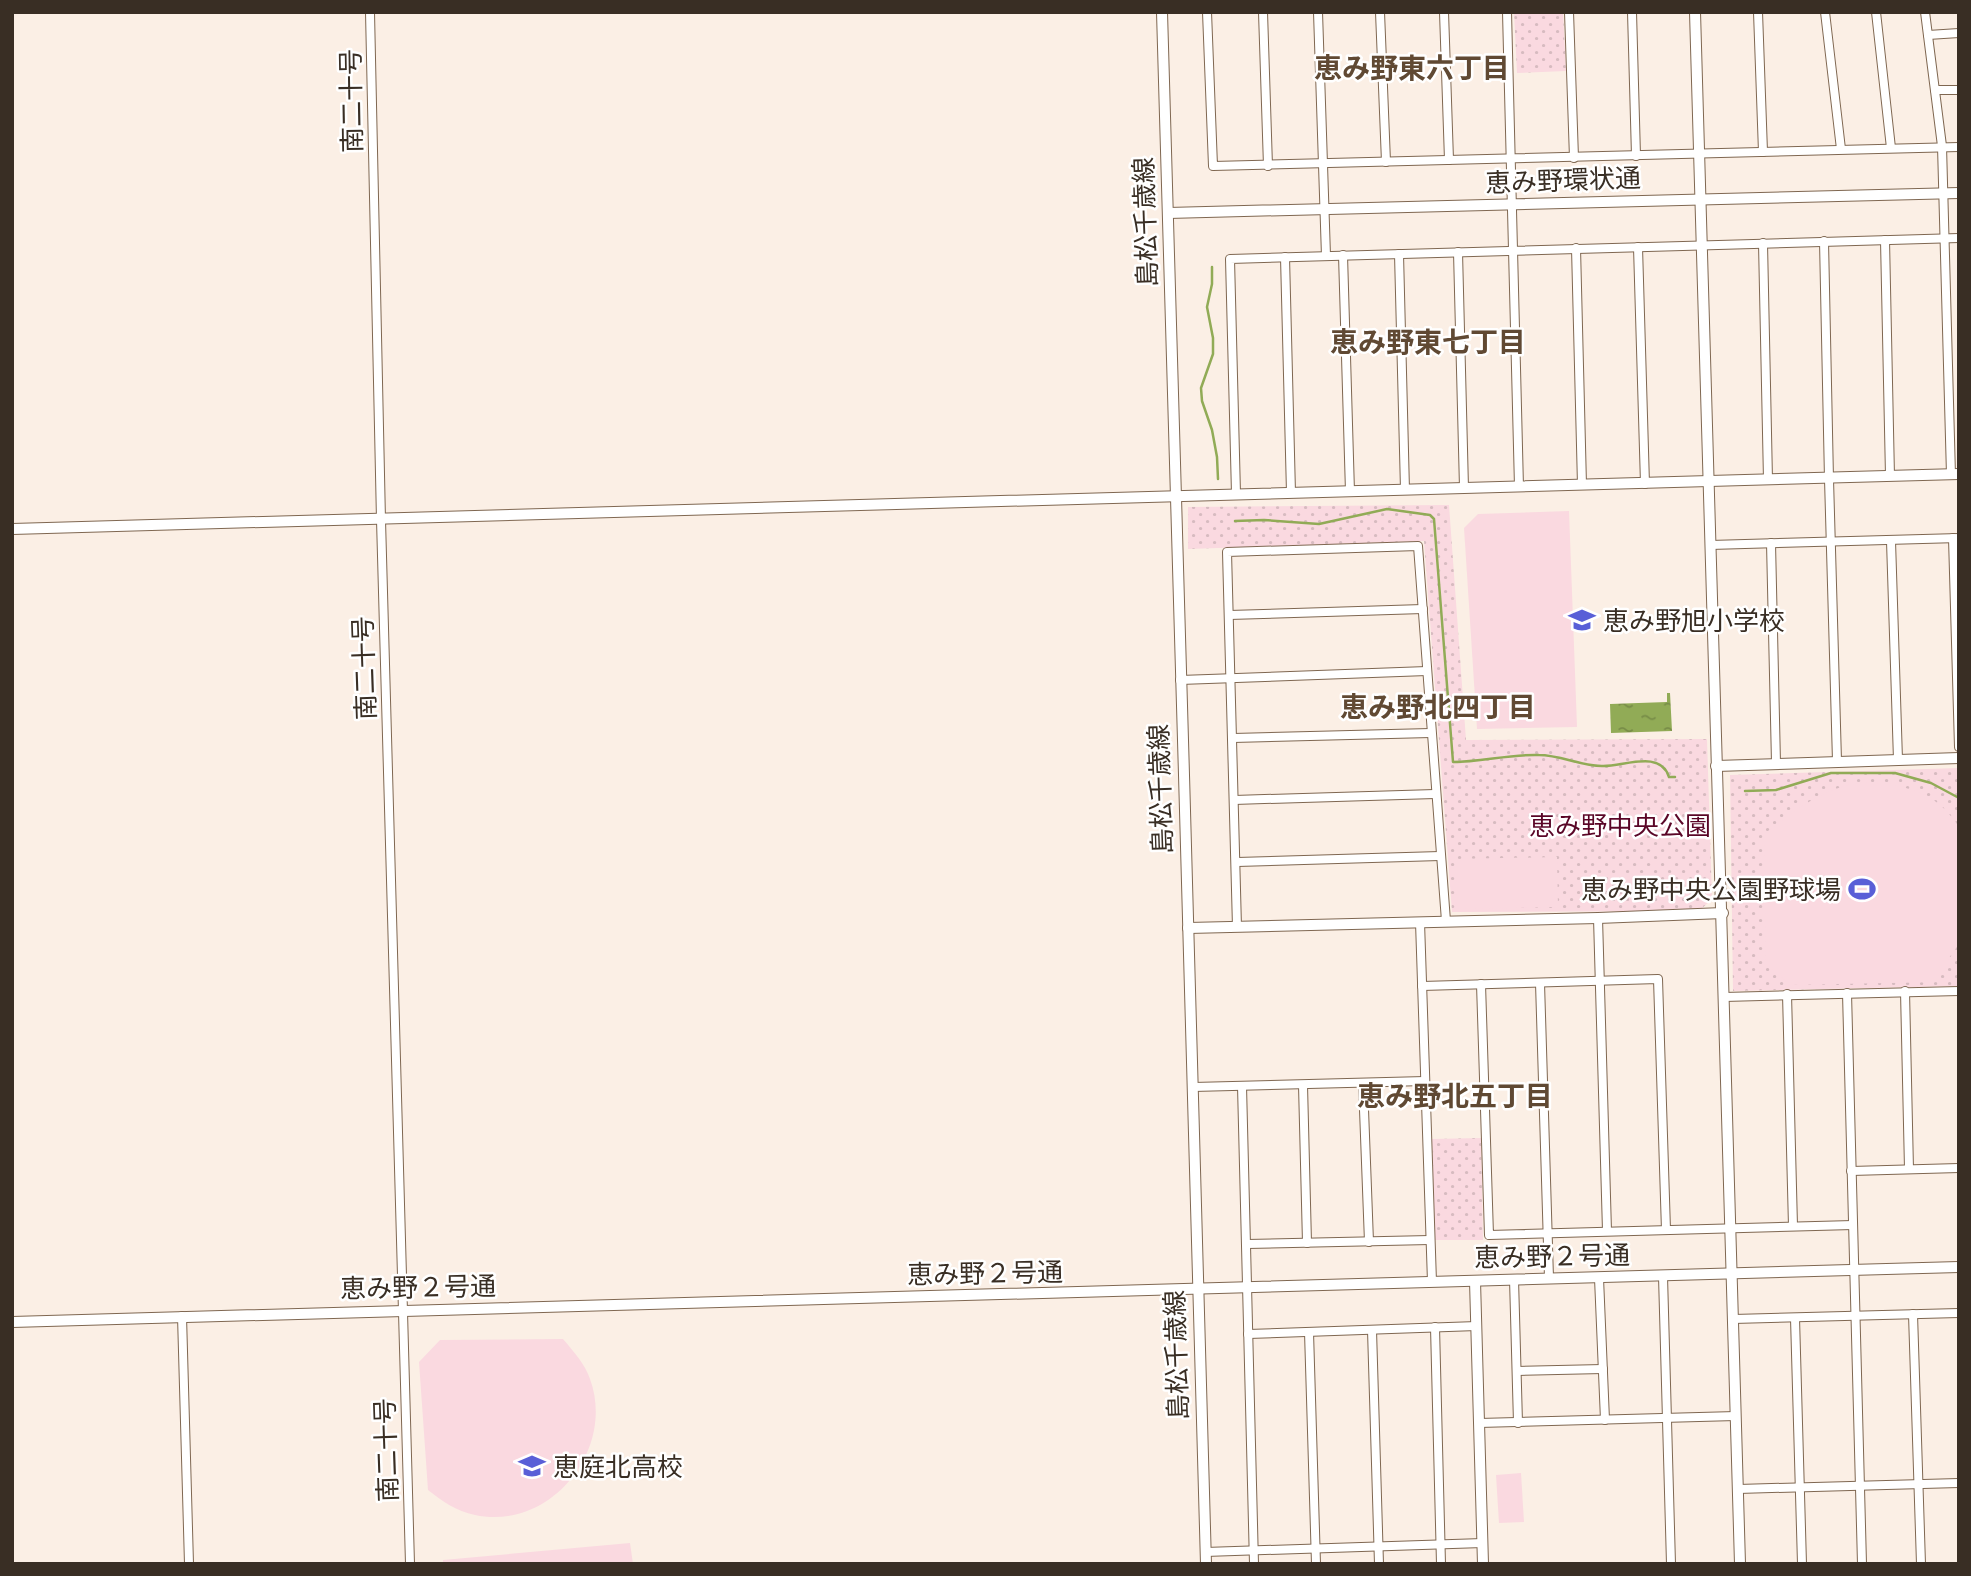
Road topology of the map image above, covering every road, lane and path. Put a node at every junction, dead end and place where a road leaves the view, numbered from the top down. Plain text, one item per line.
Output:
1 (370, 12) edge
2 (1161, 12) edge
3 (1207, 12) edge
4 (1263, 12) edge
5 (1318, 12) edge
6 (1380, 12) edge
7 (1444, 12) edge
8 (1507, 12) edge
9 (1569, 12) edge
10 (1632, 12) edge
11 (1695, 12) edge
12 (1758, 12) edge
13 (1825, 12) edge
14 (1876, 12) edge
15 (1925, 12) edge
16 (1959, 33) edge
17 (1928, 35) junction
18 (1935, 90) junction
19 (1959, 90) edge
20 (1942, 146) junction
21 (1959, 147) edge
22 (1891, 148) junction
23 (1841, 149) junction
24 (1763, 152) junction
25 (1700, 154) junction
26 (1636, 156) junction
27 (1574, 158) junction
28 (1511, 159) junction
29 (1449, 160) junction
30 (1386, 162) junction
31 (1323, 164) junction
32 (1268, 166) junction
33 (1944, 192) junction
34 (1959, 193) edge
35 (1702, 199) junction
36 (1512, 205) junction
37 (1324, 210) junction
38 (1168, 214) junction
39 (1944, 237) junction
40 (1959, 238) edge
41 (1885, 240) junction
42 (1824, 241) junction
43 (1763, 243) junction
44 (1703, 245) junction
45 (1638, 247) junction
46 (1576, 248) junction
47 (1514, 250) junction
48 (1458, 252) junction
49 (1399, 254) junction
50 (1343, 255) junction
51 (1326, 256) junction
52 (1285, 257) junction
53 (1955, 475) edge
54 (1890, 476) junction
55 (1829, 479) junction
56 (1768, 480) junction
57 (1708, 482) junction
58 (1645, 484) junction
59 (1582, 485) junction
60 (1464, 488) junction
61 (1519, 488) junction
62 (1405, 490) junction
63 (1350, 492) junction
64 (1291, 493) junction
65 (1236, 494) junction
66 (1177, 495) junction
67 (381, 520) junction
68 (12, 529) edge
69 (1956, 538) edge
70 (1891, 541) junction
71 (1831, 542) junction
72 (1770, 543) junction
73 (1710, 545) junction
74 (1423, 609) junction
75 (1229, 615) junction
76 (1427, 671) junction
77 (1231, 677) junction
78 (1180, 680) junction
79 (1431, 733) junction
80 (1233, 738) junction
81 (1959, 747) edge
82 (1959, 758) edge
83 (1898, 760) junction
84 (1838, 761) junction
85 (1776, 763) junction
86 (1716, 765) junction
87 (1435, 794) junction
88 (1234, 800) junction
89 (1440, 856) junction
90 (1237, 862) junction
91 (1723, 913) junction
92 (1598, 918) junction
93 (1446, 921) junction
94 (1420, 922) junction
95 (1237, 927) junction
96 (1188, 928) junction
97 (1598, 981) junction
98 (1540, 983) junction
99 (1481, 984) junction
100 (1422, 986) junction
101 (1905, 991) junction
102 (1959, 991) edge
103 (1847, 993) junction
104 (1787, 994) junction
105 (1724, 996) junction
106 (1425, 1082) junction
107 (1363, 1083) junction
108 (1303, 1085) junction
109 (1242, 1086) junction
110 (1192, 1087) junction
111 (1959, 1168) edge
112 (1909, 1170) junction
113 (1851, 1171) junction
114 (1853, 1225) junction
115 (1793, 1226) junction
116 (1730, 1228) junction
117 (1666, 1230) junction
118 (1607, 1231) junction
119 (1548, 1234) junction
120 (1430, 1240) junction
121 (1369, 1241) junction
122 (1307, 1243) junction
123 (1247, 1244) junction
124 (1959, 1267) edge
125 (1854, 1270) junction
126 (1732, 1274) junction
127 (1663, 1276) junction
128 (1549, 1278) junction
129 (1600, 1278) junction
130 (1514, 1279) junction
131 (1475, 1281) junction
132 (1432, 1282) junction
133 (1247, 1289) junction
134 (1197, 1290) junction
135 (1959, 1313) edge
136 (1913, 1314) junction
137 (1855, 1315) junction
138 (403, 1316) junction
139 (1795, 1318) junction
140 (1733, 1319) junction
141 (12, 1322) edge
142 (182, 1323) junction
143 (1477, 1326) junction
144 (1435, 1327) junction
145 (1372, 1330) junction
146 (1310, 1332) junction
147 (1248, 1334) junction
148 (1603, 1369) junction
149 (1517, 1371) junction
150 (1736, 1416) junction
151 (1667, 1418) junction
152 (1605, 1420) junction
153 (1479, 1423) junction
154 (1518, 1423) junction
155 (1959, 1483) edge
156 (1919, 1484) junction
157 (1860, 1485) junction
158 (1800, 1487) junction
159 (1738, 1489) junction
160 (1483, 1543) junction
161 (1440, 1545) junction
162 (1378, 1548) junction
163 (1316, 1549) junction
164 (1254, 1551) junction
165 (1205, 1558) edge
166 (189, 1564) edge
167 (410, 1564) edge
168 (1254, 1564) edge
169 (1316, 1564) edge
170 (1379, 1564) edge
171 (1441, 1564) edge
172 (1483, 1564) edge
173 (1671, 1564) edge
174 (1740, 1564) edge
175 (1802, 1564) edge
176 (1862, 1564) edge
177 (1920, 1564) edge

1 - 67 street, 南二十号
2 - 38 street, 島松千歳線
3 - 32 street
4 - 32 street
5 - 31 street
6 - 30 street
7 - 29 street
8 - 28 street
9 - 27 street
10 - 26 street
11 - 25 street
12 - 24 street
13 - 23 street
14 - 22 street
15 - 17 street
16 - 17 street
17 - 18 street
18 - 19 street
18 - 20 street
20 - 21 street
20 - 22 street
20 - 33 street
22 - 23 street
23 - 24 street
24 - 25 street
25 - 26 street
25 - 35 street
26 - 27 street
27 - 28 street
28 - 29 street
28 - 36 street
29 - 30 street
30 - 31 street
31 - 32 street
31 - 37 street
33 - 34 street, 恵み野環状通
33 - 35 street, 恵み野環状通
33 - 39 street
35 - 36 street, 恵み野環状通
35 - 44 street
36 - 37 street, 恵み野環状通
36 - 47 street
37 - 38 street, 恵み野環状通
37 - 51 street
38 - 66 street, 島松千歳線
39 - 40 street
39 - 41 street
39 - 53 street
41 - 42 street
41 - 54 street
42 - 43 street
42 - 55 street
43 - 44 street
43 - 56 street
44 - 45 street
44 - 57 street
45 - 46 street
45 - 58 street
46 - 47 street
46 - 59 street
47 - 48 street
47 - 61 street
48 - 49 street
48 - 60 street
49 - 50 street
49 - 62 street
50 - 51 street
50 - 63 street
51 - 52 street
52 - 64 street
52 - 65 street
53 - 54 street
54 - 55 street
55 - 56 street
55 - 71 street
56 - 57 street
57 - 58 street
57 - 73 street
58 - 59 street
59 - 61 street
60 - 61 street
60 - 62 street
62 - 63 street
63 - 64 street
64 - 65 street
65 - 66 street
66 - 67 street
66 - 78 street, 島松千歳線
67 - 68 street
67 - 138 street, 南二十号
69 - 70 street
69 - 81 street
70 - 71 street
70 - 83 street
71 - 72 street
71 - 84 street
72 - 73 street
72 - 85 street
73 - 86 street
74 - 75 street
74 - 75 street
74 - 76 street
75 - 77 street
76 - 77 street
76 - 79 street
77 - 78 street
77 - 80 street
78 - 96 street, 島松千歳線
79 - 80 street
79 - 87 street
80 - 88 street
82 - 83 street
83 - 84 street
84 - 85 street
85 - 86 street
86 - 91 street
87 - 88 street
87 - 89 street
88 - 90 street
89 - 90 street
89 - 93 street
90 - 95 street
91 - 92 street
91 - 105 street
92 - 93 street
92 - 97 street
93 - 94 street
94 - 95 street
94 - 100 street
95 - 96 street
96 - 110 street, 島松千歳線
97 - 98 street
97 - 117 street
97 - 118 street
98 - 99 street
98 - 119 street
99 - 100 street
99 - 119 street
100 - 106 street
101 - 102 street
101 - 103 street
101 - 112 street
103 - 104 street
103 - 113 street
104 - 105 street
104 - 115 street
105 - 116 street
106 - 107 street
106 - 120 street
107 - 108 street
107 - 121 street
108 - 109 street
108 - 122 street
109 - 110 street
109 - 123 street
110 - 134 street, 島松千歳線
111 - 112 street
112 - 113 street
113 - 114 street
114 - 115 street
114 - 125 street
115 - 116 street
116 - 117 street
116 - 126 street
117 - 118 street
118 - 119 street
119 - 128 street
120 - 121 street
120 - 132 street
121 - 122 street
122 - 123 street
123 - 133 street
124 - 125 street, 恵み野２号通
125 - 126 street, 恵み野２号通
125 - 137 street
126 - 127 street, 恵み野２号通
126 - 140 street
127 - 129 street, 恵み野２号通
127 - 151 street
128 - 129 street, 恵み野２号通
128 - 130 street, 恵み野２号通
129 - 148 street
130 - 131 street, 恵み野２号通
130 - 149 street
131 - 132 street, 恵み野２号通
131 - 143 street
132 - 133 street, 恵み野２号通
133 - 134 street, 恵み野２号通
133 - 147 street
134 - 138 street, 恵み野２号通
134 - 165 street, 島松千歳線
135 - 136 street
136 - 137 street
136 - 156 street
137 - 139 street
137 - 157 street
138 - 142 street, 恵み野２号通
138 - 167 street, 南二十号
139 - 140 street
139 - 158 street
140 - 150 street
141 - 142 street, 恵み野２号通
142 - 166 street
143 - 144 street
143 - 153 street
144 - 145 street
144 - 161 street
145 - 146 street
145 - 162 street
146 - 147 street
146 - 163 street
147 - 164 street
148 - 149 street
148 - 152 street
149 - 154 street
150 - 151 street
150 - 159 street
151 - 152 street
151 - 173 street
152 - 154 street
153 - 154 street
153 - 160 street
155 - 156 street
156 - 157 street
156 - 177 street
157 - 158 street
157 - 176 street
158 - 159 street
158 - 175 street
159 - 174 street
160 - 161 street
160 - 172 street
161 - 162 street
161 - 171 street
162 - 163 street
162 - 170 street
163 - 164 street
163 - 169 street
164 - 165 street
164 - 168 street

